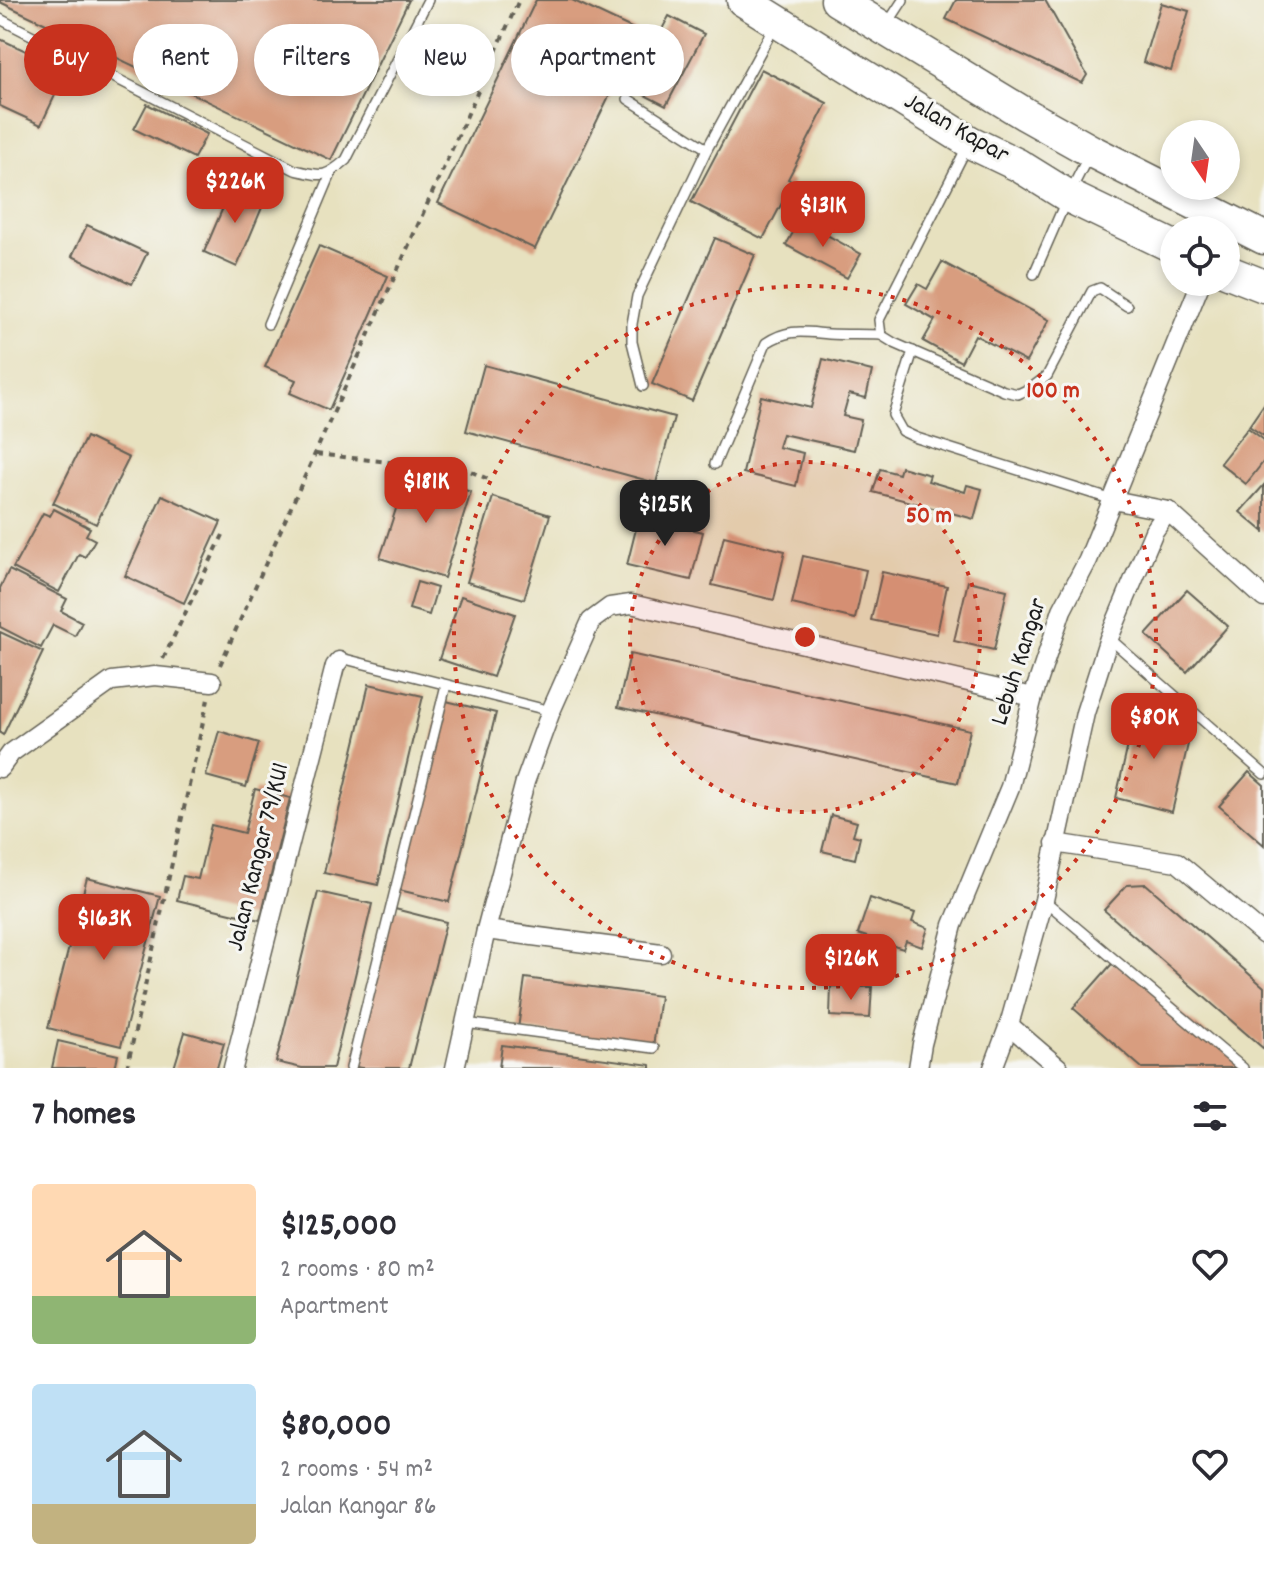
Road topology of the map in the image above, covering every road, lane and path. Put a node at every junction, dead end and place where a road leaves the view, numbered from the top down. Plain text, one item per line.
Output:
1 (428, 0) edge
2 (519, 0) edge
3 (743, 0) edge
4 (837, 0) edge
5 (903, 0) edge
6 (0, 19) edge
7 (777, 20) junction
8 (884, 30) junction
9 (628, 99) dead end
10 (970, 142) junction
11 (707, 149) junction
12 (1091, 151) junction
13 (331, 174) junction
14 (1068, 196) junction
15 (1264, 238) edge
16 (1160, 240) edge
17 (1034, 274) dead end
18 (1240, 277) edge
19 (1264, 286) edge
20 (1195, 296) edge
21 (1127, 306) dead end
22 (268, 324) dead end
23 (881, 335) junction
24 (913, 351) junction
25 (643, 386) dead end
26 (316, 454) junction
27 (715, 464) dead end
28 (488, 479) dead end
29 (1113, 500) junction
30 (1168, 511) junction
31 (223, 535) dead end
32 (1264, 598) edge
33 (1109, 638) junction
34 (339, 661) joint
35 (155, 676) junction
36 (212, 682) junction
37 (446, 685) junction
38 (1033, 697) junction
39 (551, 711) junction
40 (0, 768) edge
41 (1264, 774) edge
42 (1055, 843) junction
43 (1044, 900) junction
44 (486, 930) junction
45 (1264, 935) edge
46 (661, 953) dead end
47 (465, 1023) junction
48 (1009, 1025) junction
49 (654, 1048) dead end
50 (127, 1068) edge
51 (233, 1068) edge
52 (351, 1068) edge
53 (455, 1068) edge
54 (918, 1068) edge
55 (993, 1068) edge
56 (1059, 1068) edge
57 (1243, 1068) edge

1 - 13 lane
2 - 26 path
3 - 7 highway, Jalan Kapar
4 - 8 highway, Jalan Kapar
5 - 8 lane
6 - 13 lane
7 - 10 highway, Jalan Kapar
7 - 11 lane
8 - 12 highway, Jalan Kapar
9 - 11 lane
10 - 14 highway, Jalan Kapar
10 - 23 lane
11 - 25 lane
12 - 14 lane
12 - 15 highway, Jalan Kapar
13 - 22 lane
14 - 16 highway, Jalan Kapar
14 - 17 lane
18 - 19 highway
20 - 29 street, Lebuh Kangar
21 - 24 lane
23 - 24 lane
23 - 27 lane
24 - 29 lane
26 - 28 path
26 - 36 path
29 - 30 street
29 - 38 street, Lebuh Kangar
30 - 32 street
30 - 33 street
31 - 35 path
33 - 41 lane
33 - 42 street
34 - 37 lane
34 - 51 street, Jalan Kangar 79/KU1
35 - 36 street
35 - 40 street
36 - 50 path
37 - 39 lane
37 - 52 lane
38 - 39 street
38 - 54 street, Lebuh Kangar
39 - 44 street
42 - 43 street
42 - 45 street
43 - 48 street
43 - 57 lane
44 - 46 street
44 - 47 street
47 - 49 lane
47 - 53 street
48 - 55 street
48 - 56 street

